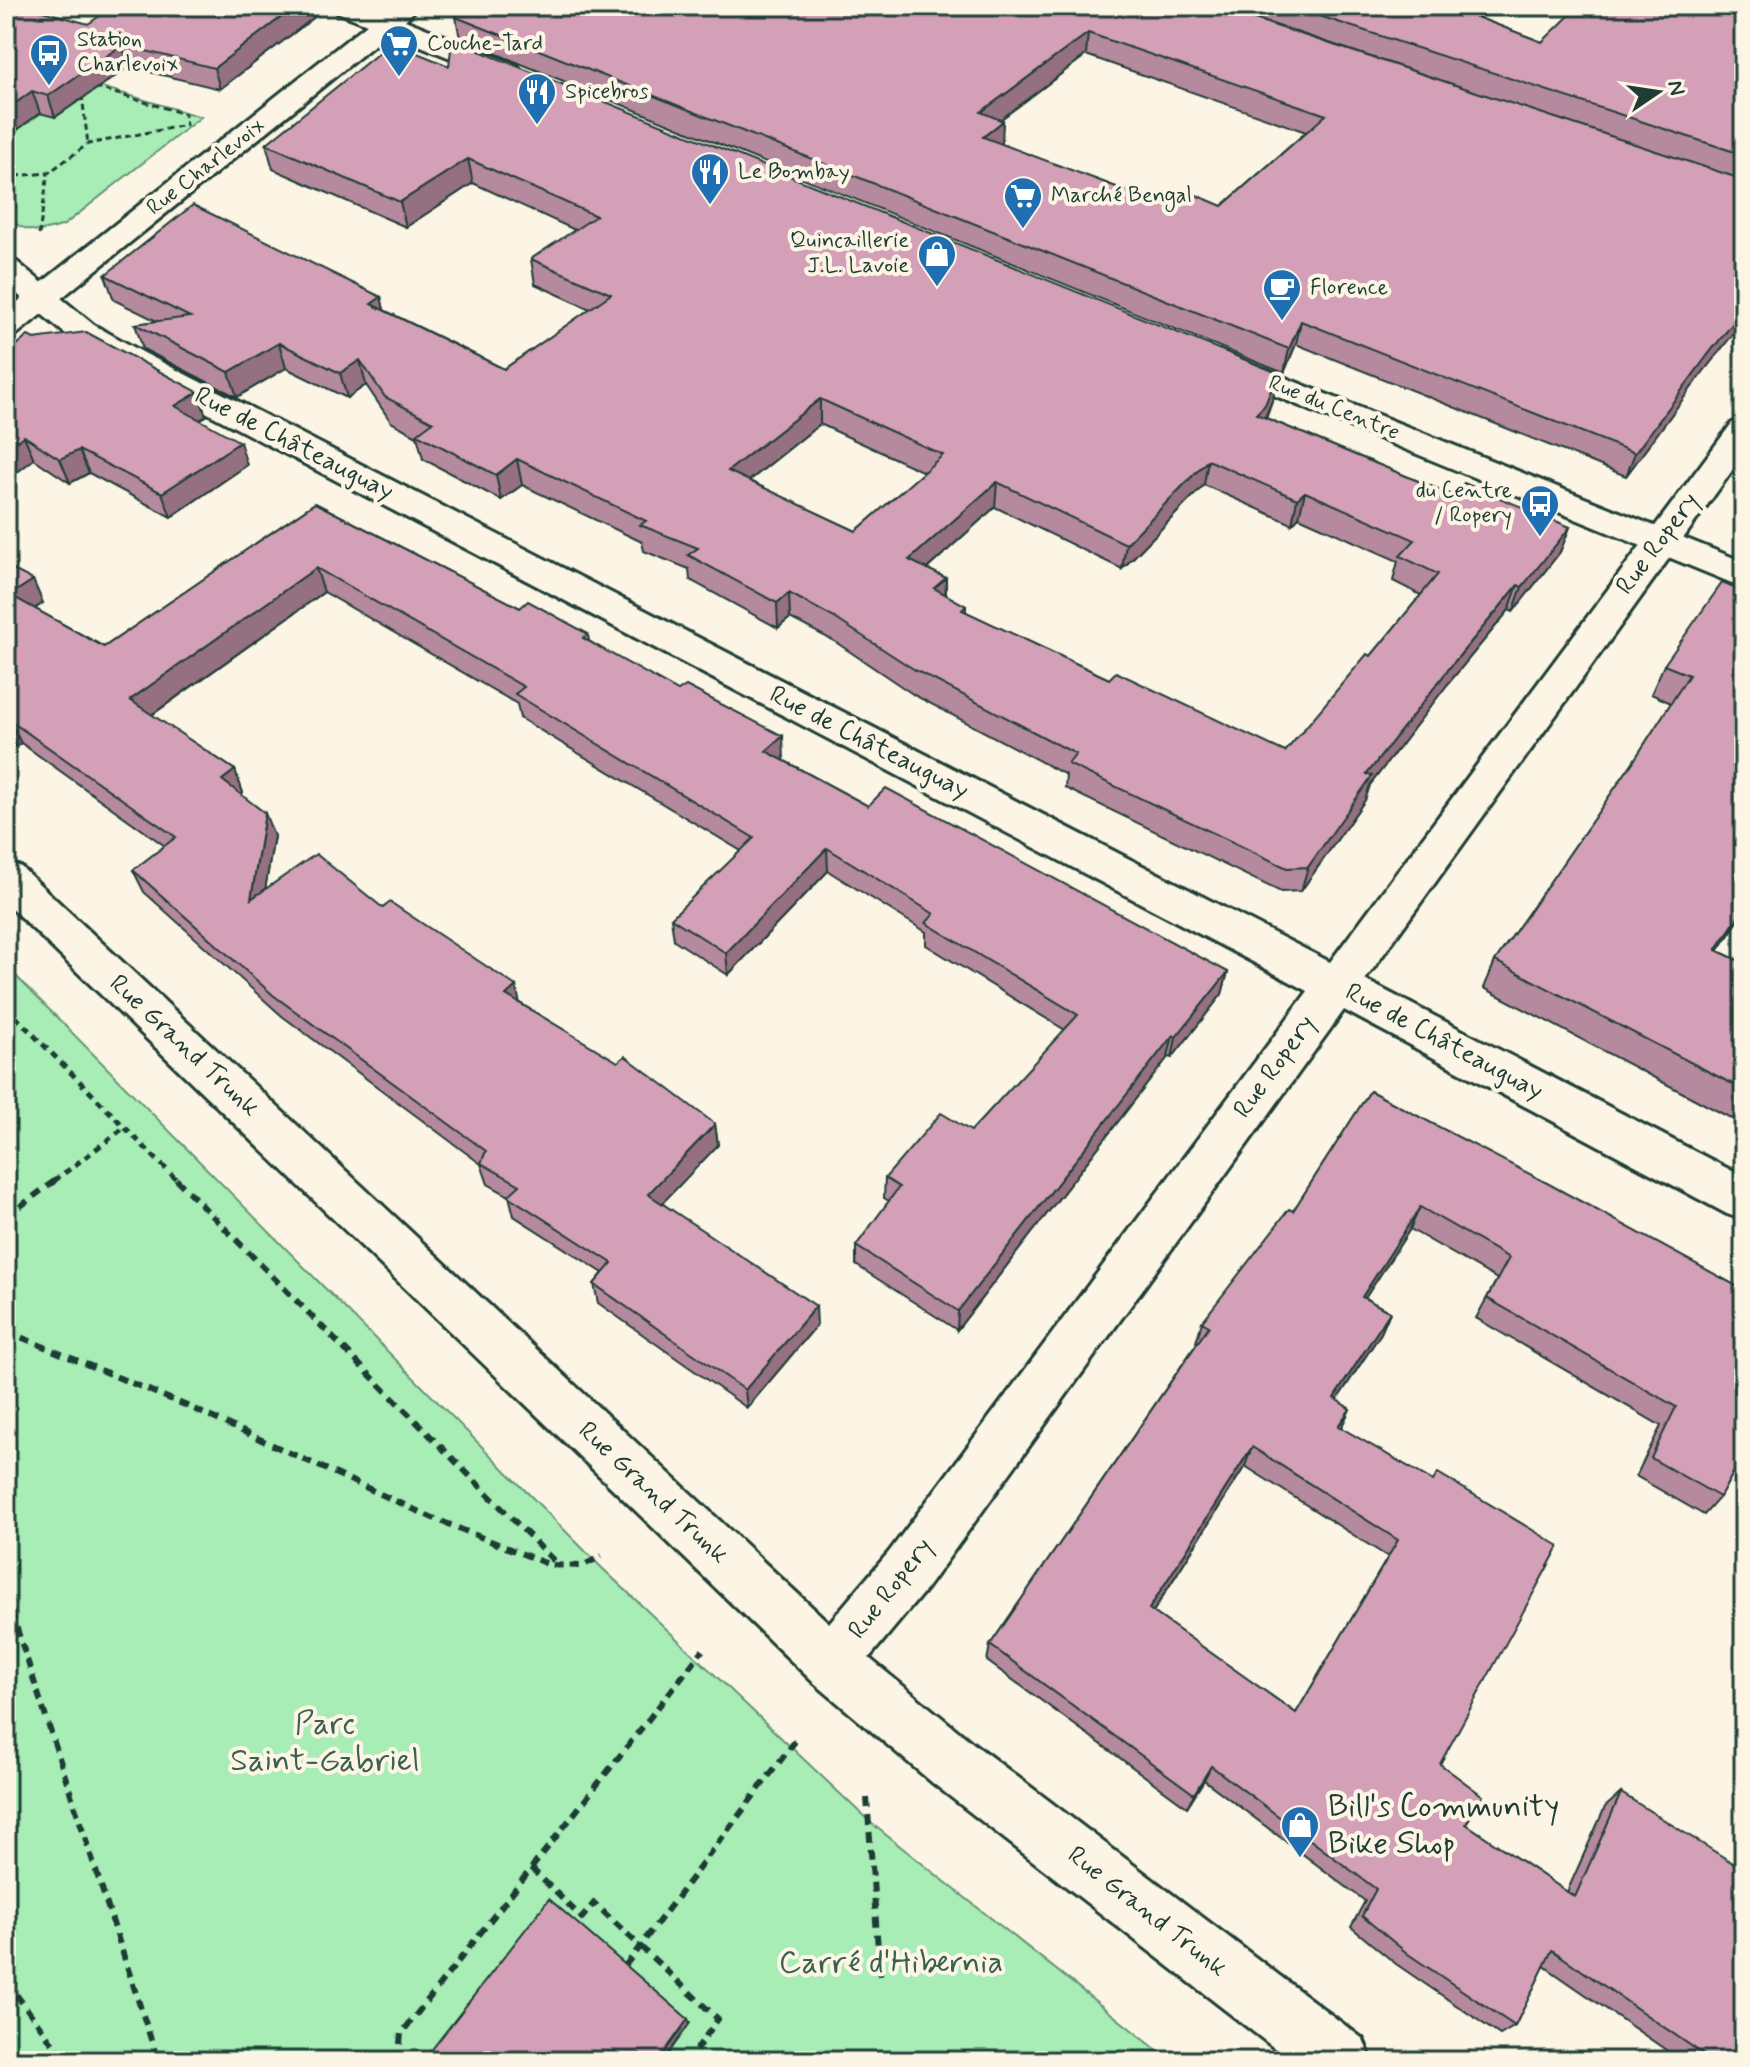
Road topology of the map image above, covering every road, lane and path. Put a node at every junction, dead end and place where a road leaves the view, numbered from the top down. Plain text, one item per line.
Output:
1 (346, 6) edge
2 (396, 14) edge
3 (541, 85) edge
4 (93, 87) edge
5 (81, 94) edge
6 (88, 144) junction
7 (48, 173) junction
8 (6, 177) edge
9 (38, 239) dead end
10 (6, 269) edge
11 (41, 298) junction
12 (6, 327) edge
13 (1192, 350) edge
14 (1744, 430) edge
15 (1661, 542) junction
16 (1744, 576) edge
17 (6, 878) edge
18 (1335, 985) junction
19 (6, 1007) edge
20 (125, 1127) junction
21 (1744, 1200) edge
22 (6, 1217) edge
23 (6, 1331) edge
24 (602, 1556) dead end
25 (560, 1567) junction
26 (6, 1595) edge
27 (703, 1650) dead end
28 (831, 1662) junction
29 (799, 1736) dead end
30 (867, 1798) dead end
31 (531, 1868) junction
32 (638, 1945) junction
33 (625, 1966) edge
34 (880, 1976) dead end
35 (6, 1981) edge
36 (66, 2061) edge
37 (158, 2061) edge
38 (398, 2061) edge
39 (688, 2061) edge
40 (1341, 2061) edge

1 - 2 street
2 - 3 street
2 - 11 street, Rue Charlevoix
4 - 6 path
5 - 6 path
6 - 7 path
7 - 8 path
7 - 9 path
10 - 11 street, Rue de Châteauguay
11 - 12 street, Rue Charlevoix
11 - 18 street, Rue de Châteauguay
13 - 15 street, Rue du Centre
14 - 15 street, Rue Ropery
15 - 16 street, Rue du Centre
15 - 18 street, Rue Ropery
17 - 28 street, Rue Grand Trunk
18 - 21 street, Rue de Châteauguay
18 - 28 street, Rue Ropery
19 - 20 path
20 - 22 path
20 - 25 path
23 - 25 path
24 - 25 path
26 - 37 path
27 - 31 path
28 - 40 street, Rue Grand Trunk
29 - 32 path
30 - 34 path
31 - 32 path
31 - 38 path
32 - 33 path
32 - 39 path
35 - 36 path

